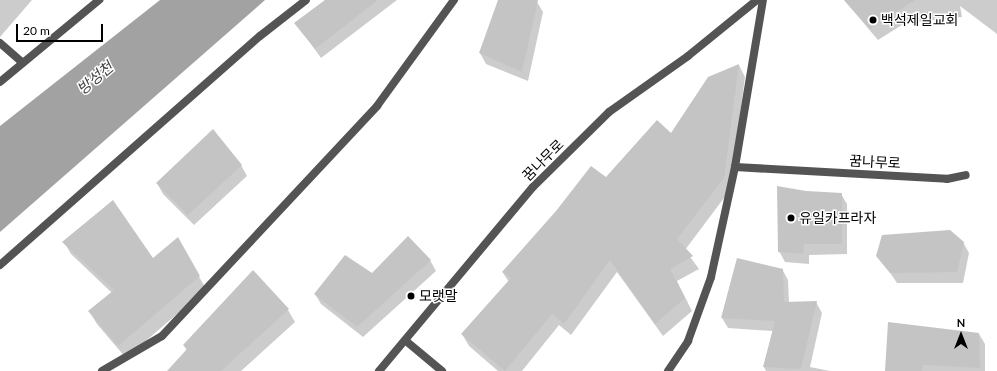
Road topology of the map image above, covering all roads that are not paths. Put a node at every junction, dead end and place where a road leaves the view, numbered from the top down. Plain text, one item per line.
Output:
1 (99, 0) edge
2 (306, 0) edge
3 (454, 0) edge
4 (757, 0) edge
5 (763, 0) edge
6 (0, 43) edge
7 (23, 62) junction
8 (0, 82) edge
9 (735, 167) junction
10 (966, 175) dead end
11 (0, 265) edge
12 (406, 341) junction
13 (102, 371) edge
14 (379, 371) edge
15 (442, 371) edge
16 (668, 371) edge

1 - 7 street
2 - 11 street
3 - 13 street
4 - 12 street, 꿈나무로
5 - 9 street
6 - 7 street
7 - 8 street
9 - 10 street, 꿈나무로
9 - 16 street
12 - 14 street, 꿈나무로
12 - 15 street

